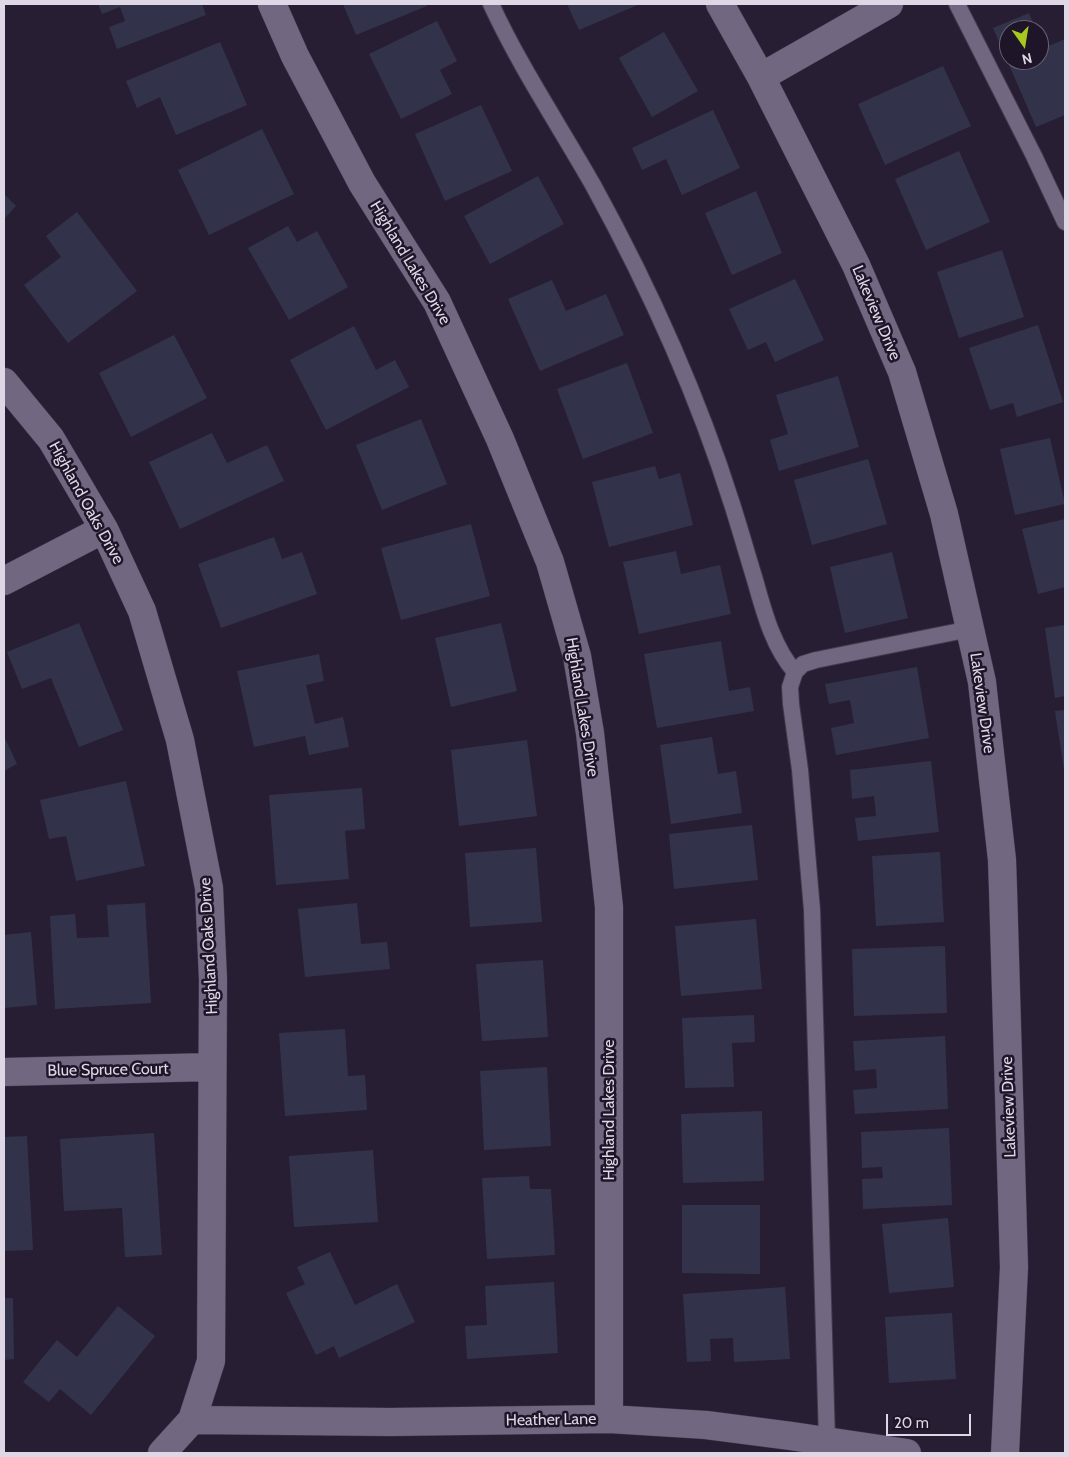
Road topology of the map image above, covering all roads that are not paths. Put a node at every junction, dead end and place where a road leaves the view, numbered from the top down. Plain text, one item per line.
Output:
1 (272, 4) edge
2 (491, 4) edge
3 (720, 4) edge
4 (889, 4) edge
5 (957, 4) edge
6 (762, 77) junction
7 (1065, 222) edge
8 (4, 382) edge
9 (104, 529) junction
10 (4, 581) edge
11 (970, 629) junction
12 (795, 672) junction
13 (212, 1067) junction
14 (4, 1072) edge
15 (609, 1419) junction
16 (192, 1420) junction
17 (827, 1441) junction
18 (790, 1444) edge
19 (162, 1453) edge
20 (907, 1453) edge
21 (1005, 1453) edge

1 - 15 street, Highland Lakes Drive
2 - 12 lane
3 - 6 street, Lakeview Drive
4 - 6 street
5 - 7 lane
6 - 11 street, Lakeview Drive
8 - 9 street, Highland Oaks Drive
9 - 10 street
9 - 13 street, Highland Oaks Drive
11 - 12 lane
11 - 21 street, Lakeview Drive
12 - 17 lane
13 - 14 street, Blue Spruce Court
13 - 16 street, Highland Oaks Drive
15 - 16 street, Heather Lane
15 - 18 street, Heather Lane
16 - 19 street, Highland Oaks Drive
17 - 18 street, Heather Lane
17 - 20 street, Heather Lane

